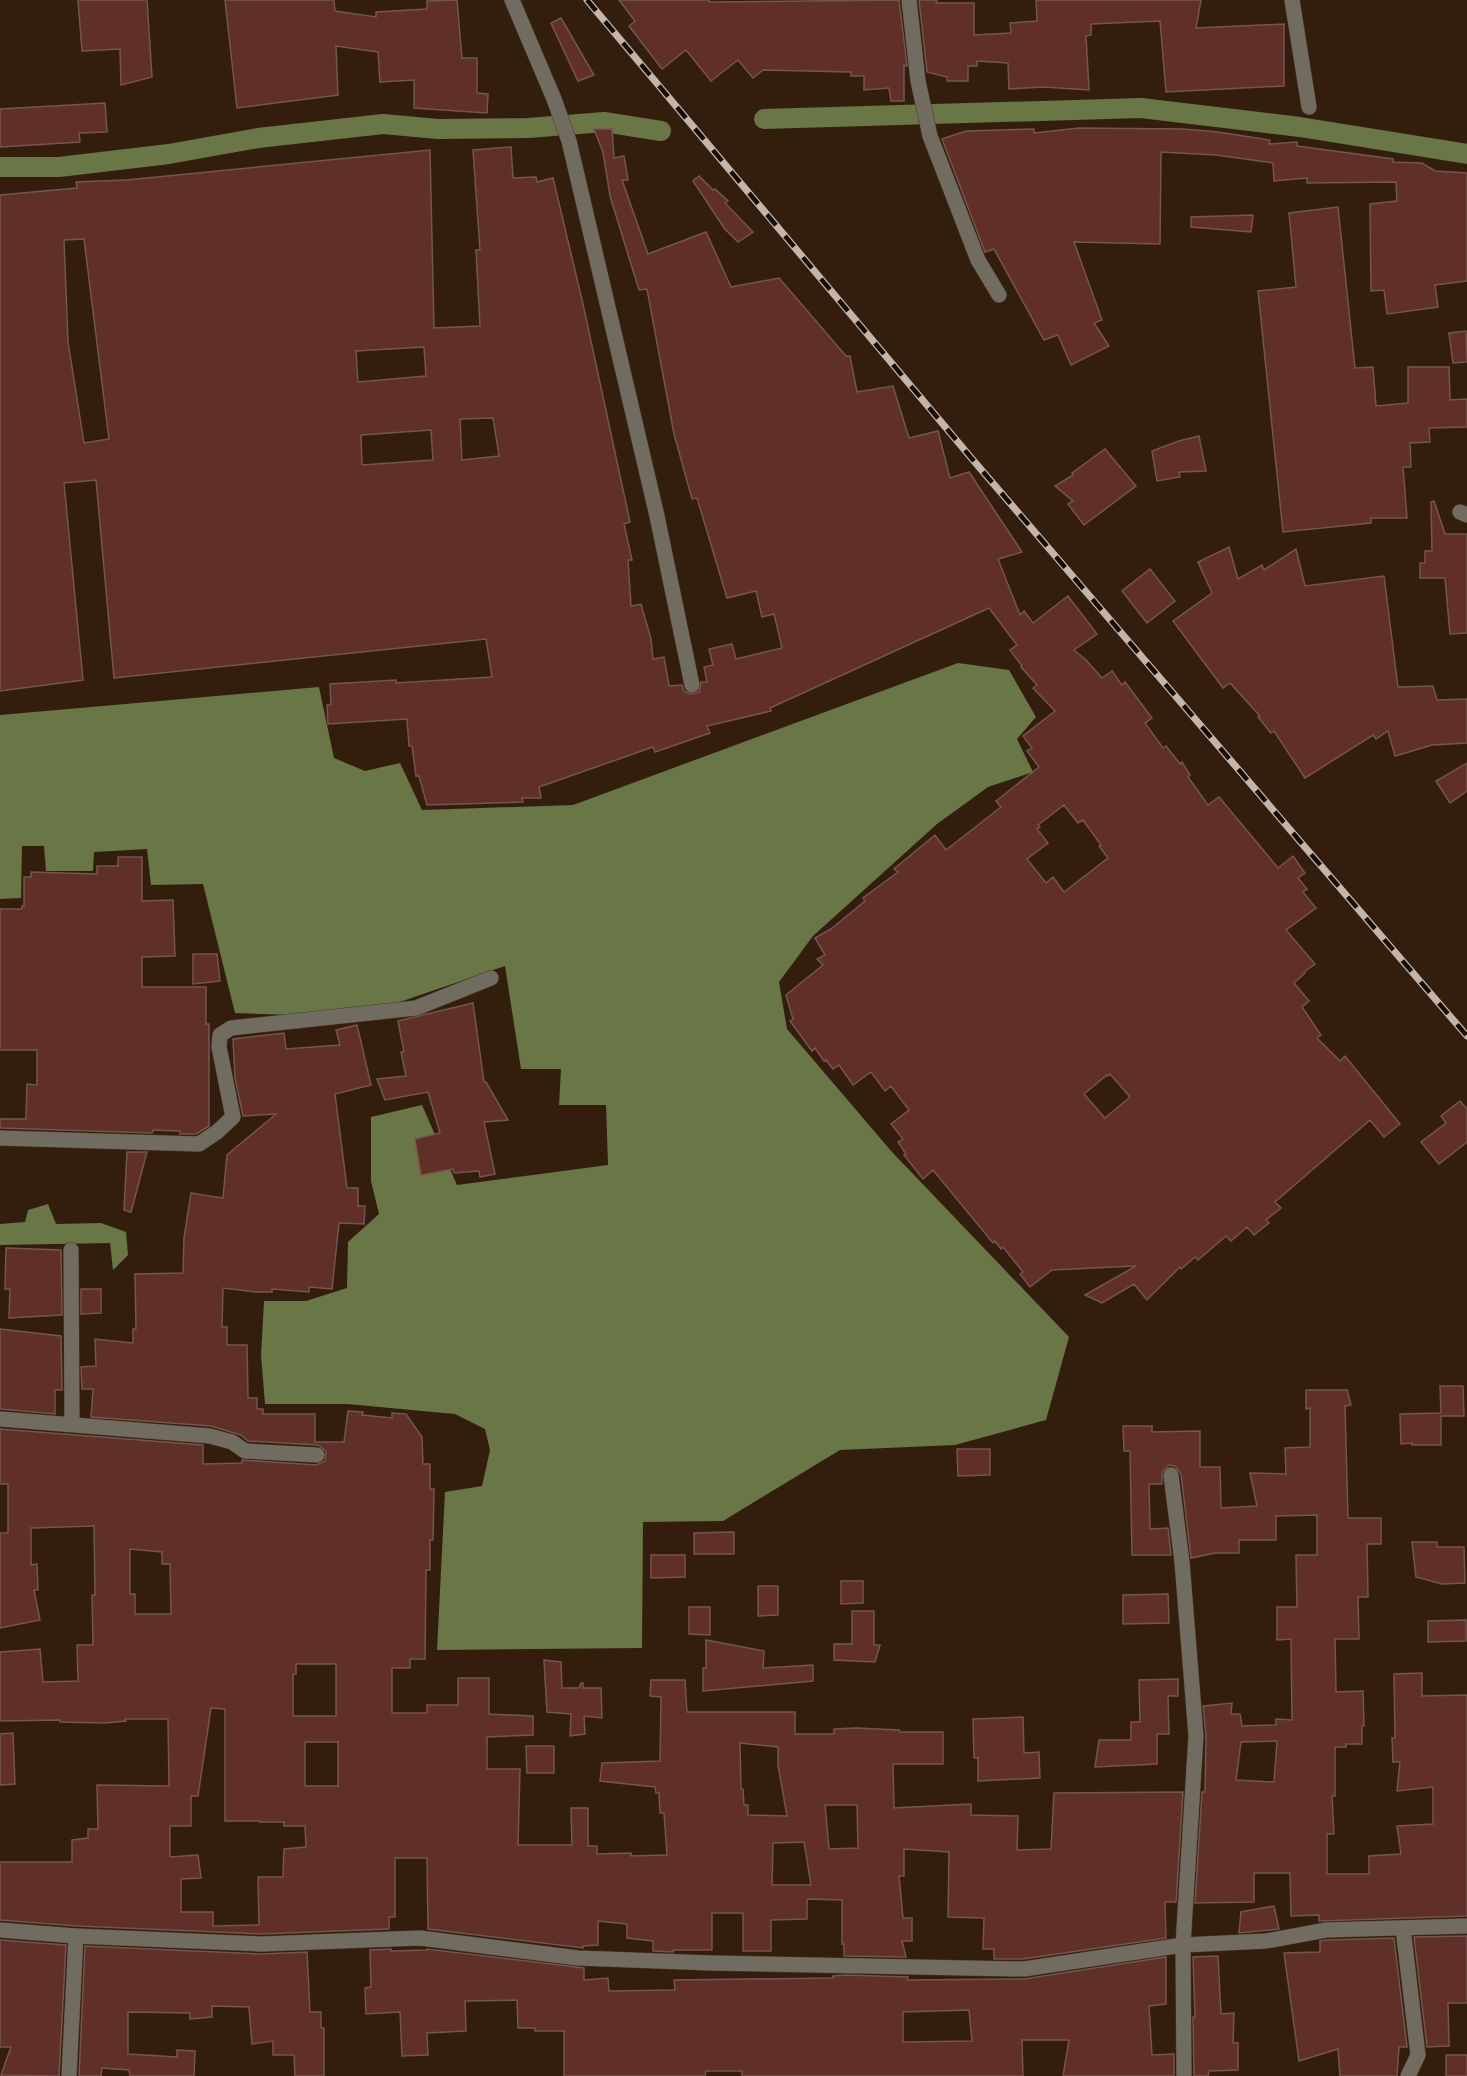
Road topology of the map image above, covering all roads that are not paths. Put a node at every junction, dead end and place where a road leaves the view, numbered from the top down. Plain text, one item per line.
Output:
1 (512, 0) edge
2 (909, 0) edge
3 (1292, 0) edge
4 (1309, 107) dead end
5 (999, 295) dead end
6 (692, 685) dead end
7 (491, 978) dead end
8 (0, 1138) edge
9 (71, 1250) dead end
10 (0, 1419) edge
11 (72, 1424) junction
12 (317, 1455) dead end
13 (1171, 1475) dead end
14 (1467, 1926) edge
15 (1403, 1928) junction
16 (0, 1930) edge
17 (76, 1936) junction
18 (1183, 1946) junction
19 (69, 2076) edge
20 (1184, 2076) edge
21 (1408, 2076) edge

1 - 6 street
2 - 5 street
3 - 4 street
7 - 8 street
9 - 11 street
10 - 11 street
11 - 12 street
13 - 18 street
14 - 15 street
15 - 18 street
15 - 21 street
16 - 17 street
17 - 18 street
17 - 19 street
18 - 20 street

